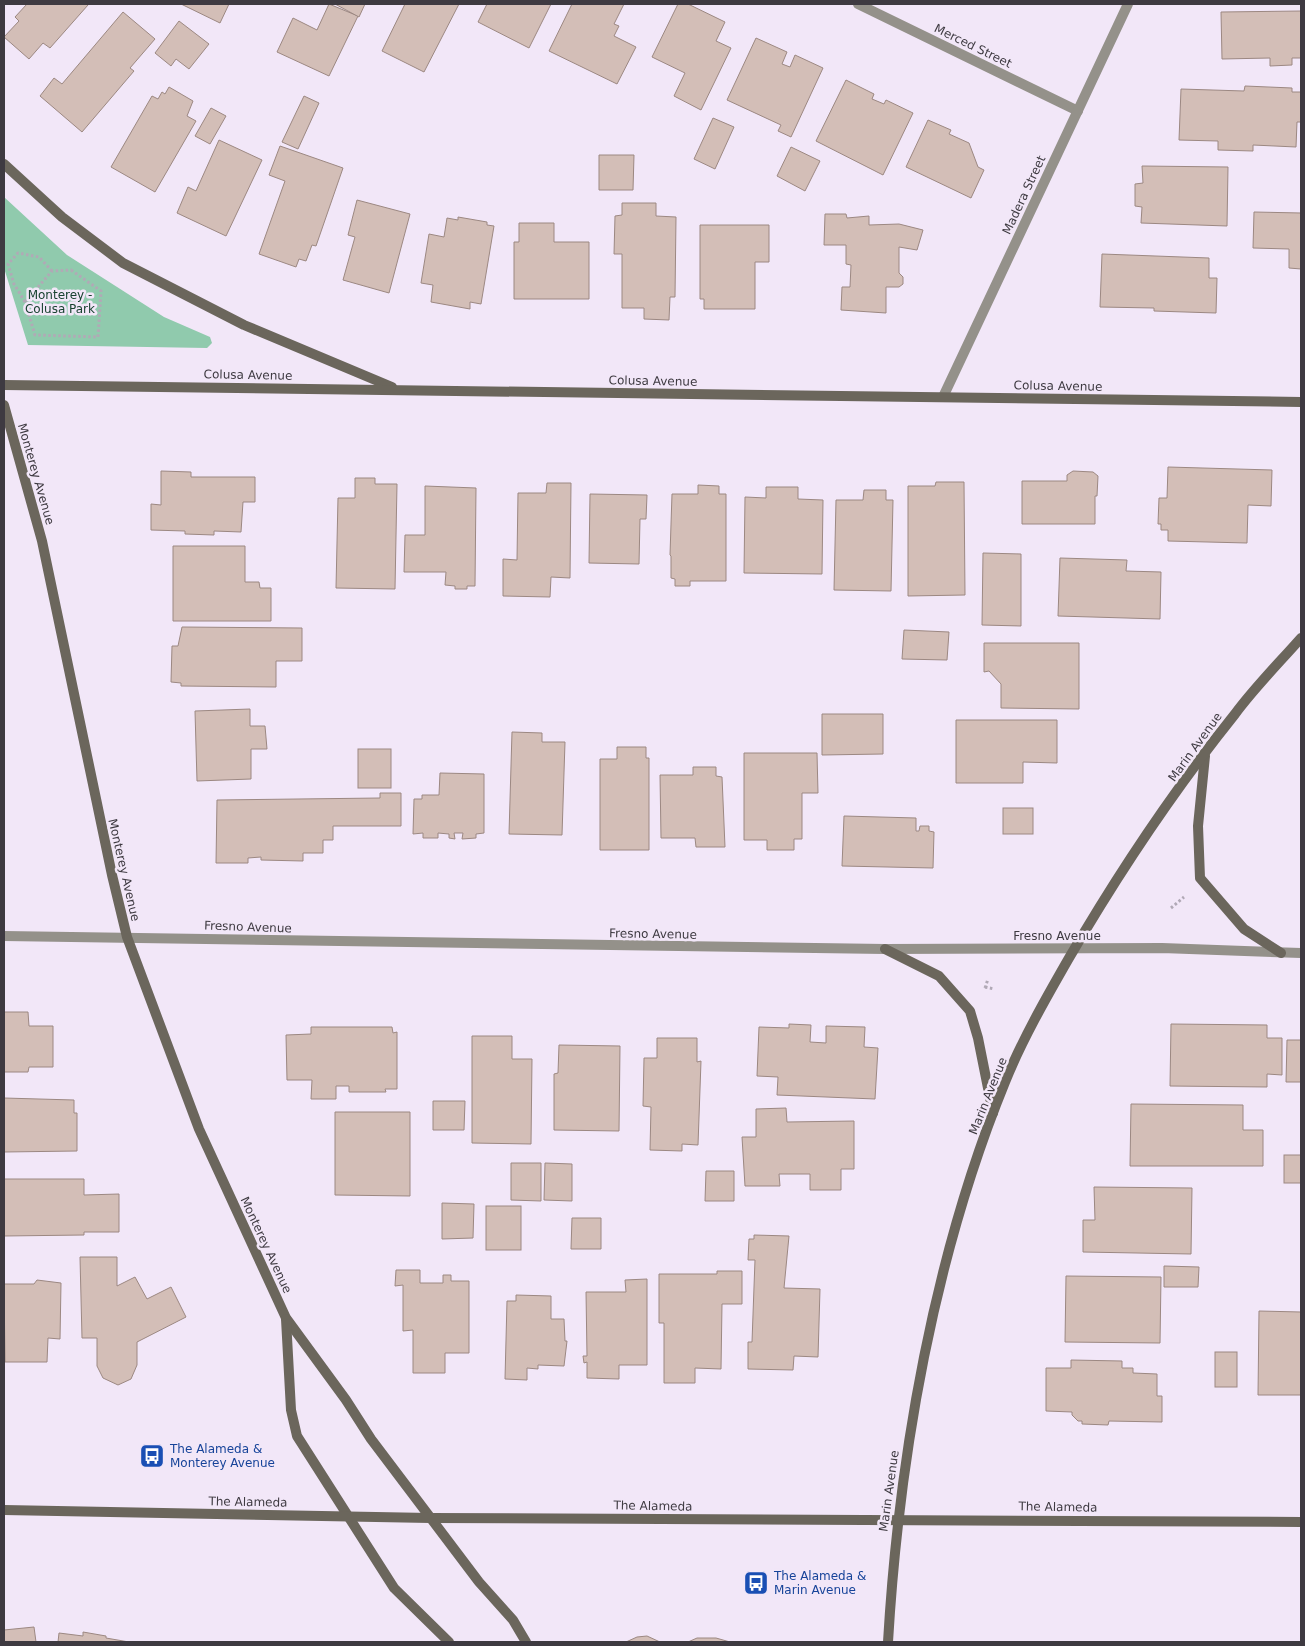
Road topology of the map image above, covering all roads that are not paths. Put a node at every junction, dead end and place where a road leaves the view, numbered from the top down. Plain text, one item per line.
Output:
1 (858, 4) edge
2 (1128, 4) edge
3 (1078, 111) junction
4 (4, 164) edge
5 (4, 385) edge
6 (397, 390) junction
7 (943, 397) junction
8 (1301, 402) edge
9 (4, 405) edge
10 (1301, 638) edge
11 (1205, 755) junction
12 (4, 936) edge
13 (127, 937) junction
14 (1075, 948) junction
15 (885, 950) junction
16 (1281, 953) junction
17 (1301, 953) edge
18 (993, 1114) junction
19 (286, 1318) junction
20 (4, 1510) edge
21 (347, 1517) junction
22 (430, 1518) junction
23 (897, 1520) junction
24 (1301, 1522) edge
25 (449, 1642) edge
26 (526, 1642) edge
27 (888, 1642) edge

1 - 3 street, Merced Street
2 - 3 street, Madera Street
3 - 7 street, Madera Street
4 - 6 main road
5 - 6 main road, Colusa Avenue
6 - 7 main road, Colusa Avenue
7 - 8 main road, Colusa Avenue
9 - 13 main road, Monterey Avenue
10 - 11 main road, Marin Avenue
11 - 14 main road, Marin Avenue
11 - 16 main road
12 - 13 street, Fresno Avenue
13 - 15 street, Fresno Avenue
13 - 19 main road, Monterey Avenue
14 - 15 street, Fresno Avenue
14 - 16 street, Fresno Avenue
14 - 18 main road, Marin Avenue
15 - 18 main road
16 - 17 street, Fresno Avenue
18 - 23 main road, Marin Avenue
19 - 21 main road, Monterey Avenue
19 - 22 main road, Monterey Avenue
20 - 21 main road, The Alameda
21 - 22 main road, The Alameda
21 - 25 main road, Monterey Avenue
22 - 23 main road, The Alameda
22 - 26 main road, Monterey Avenue
23 - 24 main road, The Alameda
23 - 27 main road, Marin Avenue

